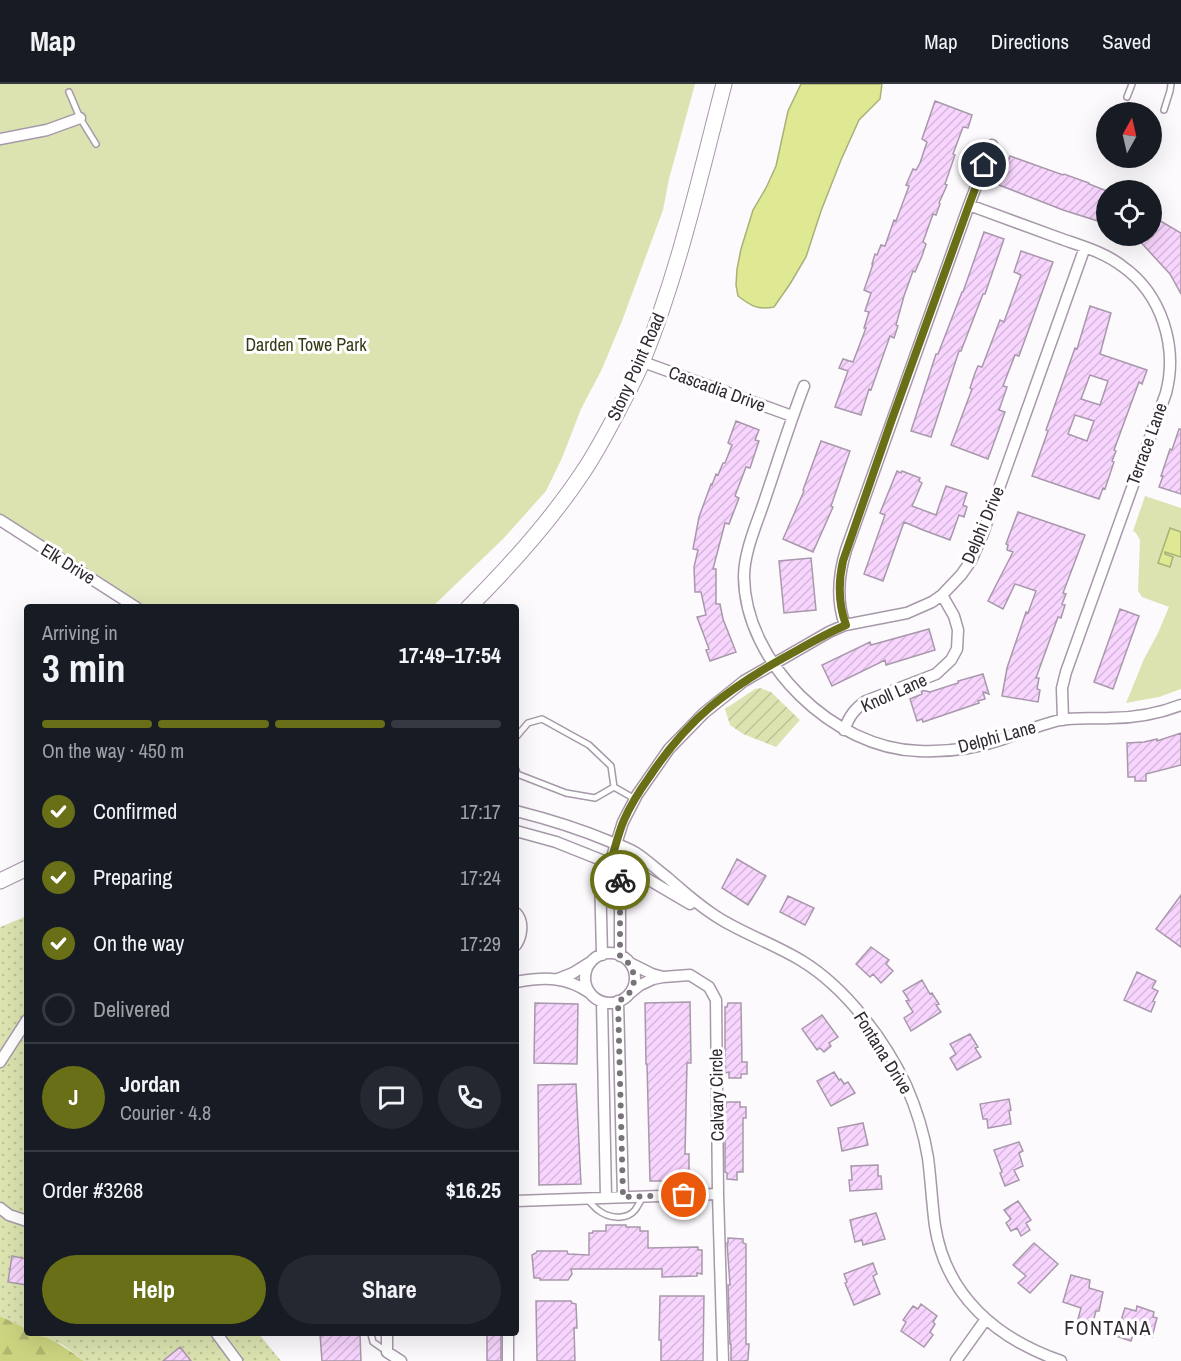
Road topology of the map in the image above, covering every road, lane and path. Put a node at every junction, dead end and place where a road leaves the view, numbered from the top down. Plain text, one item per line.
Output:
1 (724, 84) edge
2 (1132, 84) edge
3 (1171, 84) edge
4 (69, 92) dead end
5 (1127, 97) dead end
6 (1164, 110) dead end
7 (80, 118) junction
8 (0, 139) edge
9 (96, 144) dead end
10 (992, 145) dead end
11 (969, 205) junction
12 (1085, 247) junction
13 (643, 362) junction
14 (804, 386) dead end
15 (792, 416) junction
16 (0, 520) edge
17 (942, 595) junction
18 (131, 604) edge
19 (472, 604) edge
20 (846, 625) junction
21 (774, 663) junction
22 (1181, 705) edge
23 (1064, 720) junction
24 (844, 730) junction
25 (519, 734) edge
26 (519, 774) edge
27 (614, 788) junction
28 (635, 799) junction
29 (519, 812) edge
30 (519, 832) edge
31 (616, 844) junction
32 (610, 863) junction
33 (24, 869) edge
34 (0, 881) edge
35 (519, 916) edge
36 (722, 920) junction
37 (519, 940) edge
38 (602, 955) junction
39 (624, 958) junction
40 (591, 962) junction
41 (663, 977) junction
42 (558, 979) junction
43 (519, 982) edge
44 (590, 993) junction
45 (630, 993) junction
46 (618, 1001) junction
47 (602, 1002) junction
48 (24, 1025) edge
49 (0, 1062) edge
50 (718, 1194) junction
51 (643, 1196) junction
52 (606, 1197) junction
53 (623, 1197) junction
54 (586, 1198) junction
55 (519, 1201) edge
56 (0, 1208) edge
57 (24, 1220) edge
58 (986, 1319) junction
59 (218, 1336) edge
60 (372, 1336) edge
61 (387, 1336) edge
62 (508, 1336) edge
63 (387, 1352) junction
64 (237, 1361) edge
65 (400, 1361) edge
66 (508, 1361) edge
67 (723, 1361) edge
68 (956, 1361) edge
69 (1061, 1361) edge

1 - 13 main road, Stony Point Road
2 - 5 lane
3 - 6 lane
4 - 7 lane
7 - 8 street
7 - 9 lane
10 - 11 street
11 - 12 street, Terrace Lane
11 - 20 street
12 - 17 street, Delphi Drive
12 - 23 street, Terrace Lane
13 - 15 street, Cascadia Drive
13 - 19 main road, Stony Point Road
14 - 15 street, Delphi Lane
15 - 21 street, Delphi Lane
16 - 18 street, Elk Drive
17 - 20 street, Delphi Drive
17 - 24 street, Knoll Lane
20 - 21 street, Delphi Drive
21 - 24 street, Delphi Lane
21 - 28 street, Delphi Drive
22 - 23 street, Delphi Lane
23 - 24 street, Delphi Lane
25 - 27 lane
26 - 27 lane
27 - 28 lane
28 - 31 street, Delphi Drive
29 - 31 street, Fontana Drive
30 - 32 street
31 - 32 street, Delphi Drive
31 - 36 street, Fontana Drive
32 - 36 street
32 - 38 street, Delphi Drive
32 - 39 street
33 - 34 main road
35 - 37 street
36 - 58 street, Fontana Drive
38 - 39 street
38 - 40 street
39 - 41 street, Calvary Circle
39 - 45 street
40 - 42 street
40 - 44 street
41 - 45 street, Calvary Circle
41 - 50 street, Calvary Circle
42 - 43 street
42 - 44 street
44 - 47 street
45 - 46 street
46 - 47 street
46 - 53 street
47 - 52 street
48 - 49 street
50 - 51 street
50 - 67 street, Calvary Circle
51 - 53 street
51 - 54 lane
52 - 53 street
52 - 54 street
54 - 55 street
56 - 57 street
58 - 68 street
58 - 69 street, Fontana Drive
59 - 64 street
60 - 63 lane
61 - 63 street
62 - 66 street
63 - 65 street

